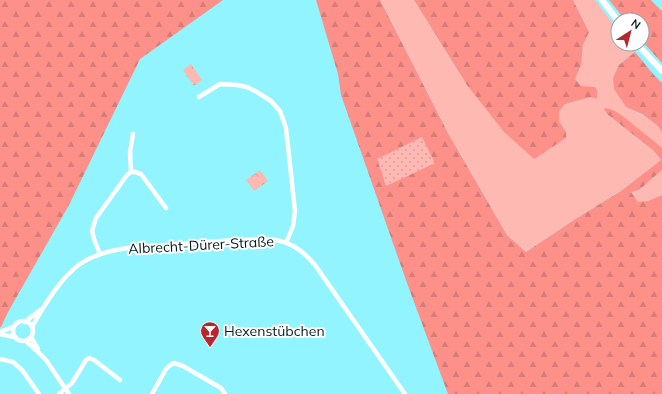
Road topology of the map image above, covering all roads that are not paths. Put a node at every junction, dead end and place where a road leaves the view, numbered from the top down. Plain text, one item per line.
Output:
1 (602, 0) edge
2 (611, 12) edge
3 (644, 52) edge
4 (662, 71) edge
5 (199, 97) dead end
6 (133, 134) dead end
7 (131, 172) junction
8 (166, 208) dead end
9 (286, 243) junction
10 (100, 254) junction
11 (42, 309) junction
12 (25, 322) junction
13 (32, 327) junction
14 (13, 328) junction
15 (0, 333) edge
16 (14, 337) junction
17 (32, 337) junction
18 (26, 342) junction
19 (39, 353) junction
20 (0, 359) edge
21 (120, 380) dead end
22 (65, 389) junction
23 (39, 394) edge
24 (59, 394) edge
25 (69, 394) edge
26 (152, 394) edge
27 (225, 394) edge
28 (405, 394) edge

1 - 2 main road
3 - 4 main road
5 - 9 street
6 - 7 street
7 - 8 street
7 - 10 street
9 - 10 street, Albrecht-Dürer-Straße
9 - 28 street, Albrecht-Dürer-Straße
10 - 11 street, Albrecht-Dürer-Straße
11 - 12 street, Albrecht-Dürer-Straße
11 - 13 street, Albrecht-Dürer-Straße
12 - 13 street
12 - 14 street
13 - 17 street
14 - 15 street
14 - 16 street
15 - 16 street
16 - 18 street
17 - 18 street
17 - 19 street
18 - 19 street
19 - 22 street
20 - 23 street
21 - 22 street
22 - 24 street
22 - 25 street
26 - 27 street

